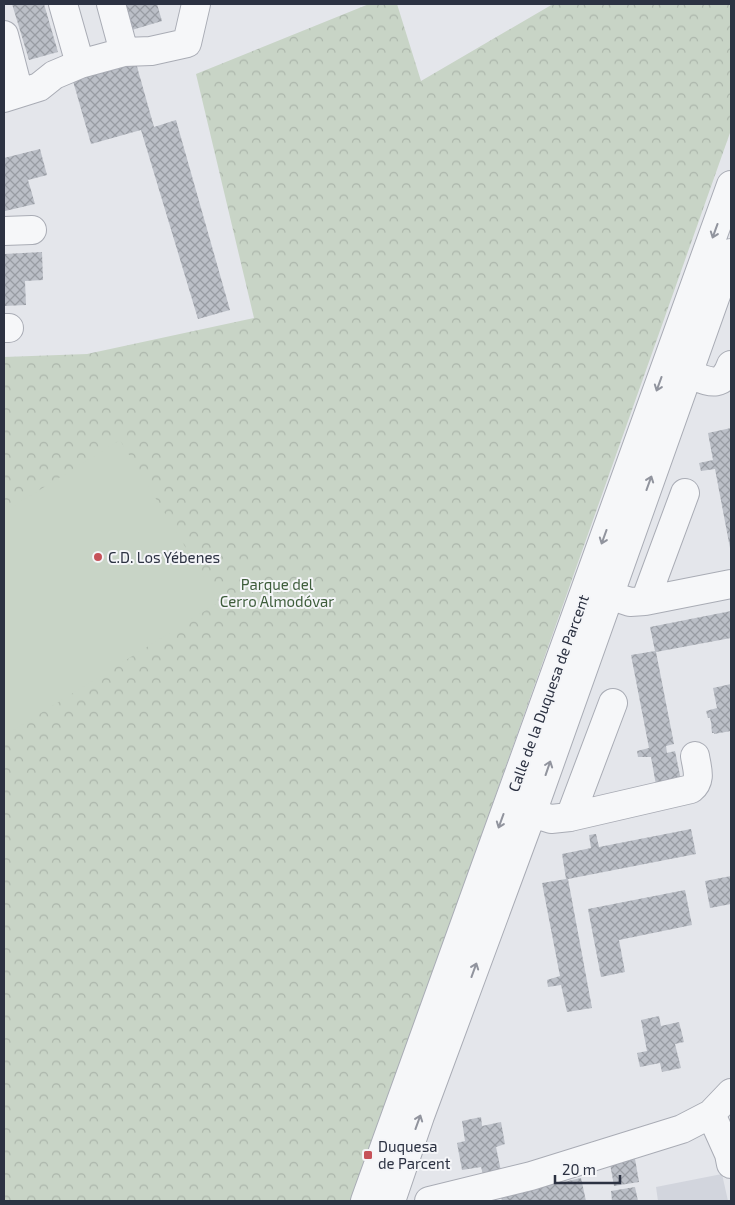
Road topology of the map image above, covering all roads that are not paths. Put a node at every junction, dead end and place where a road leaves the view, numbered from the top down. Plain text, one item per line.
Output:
1 (64, 4) edge
2 (111, 4) edge
3 (196, 4) edge
4 (4, 36) edge
5 (124, 52) junction
6 (80, 64) junction
7 (12, 96) edge
8 (731, 185) edge
9 (32, 230) dead end
10 (4, 232) edge
11 (731, 253) edge
12 (731, 365) edge
13 (688, 374) junction
14 (685, 493) dead end
15 (731, 584) edge
16 (609, 595) junction
17 (645, 601) junction
18 (612, 703) dead end
19 (695, 756) dead end
20 (532, 813) junction
21 (570, 817) junction
22 (731, 1093) edge
23 (711, 1114) junction
24 (731, 1164) edge
25 (365, 1201) edge
26 (391, 1201) edge
27 (429, 1201) edge

1 - 6 street
2 - 5 street
3 - 5 street
4 - 7 street
5 - 6 street
6 - 7 street
8 -> 25 street, Calle de la Duquesa de Parcent
9 - 10 street
11 - 13 street, Calle de la Duquesa de Parcent
12 - 13 street
16 -> 13 street, Calle de la Duquesa de Parcent
14 - 17 street
15 - 17 street
16 - 17 street
20 -> 16 street, Calle de la Duquesa de Parcent
18 - 21 street
19 - 21 street
20 - 21 street
26 -> 20 street, Calle de la Duquesa de Parcent
22 - 23 street
23 - 24 street
23 - 27 street

